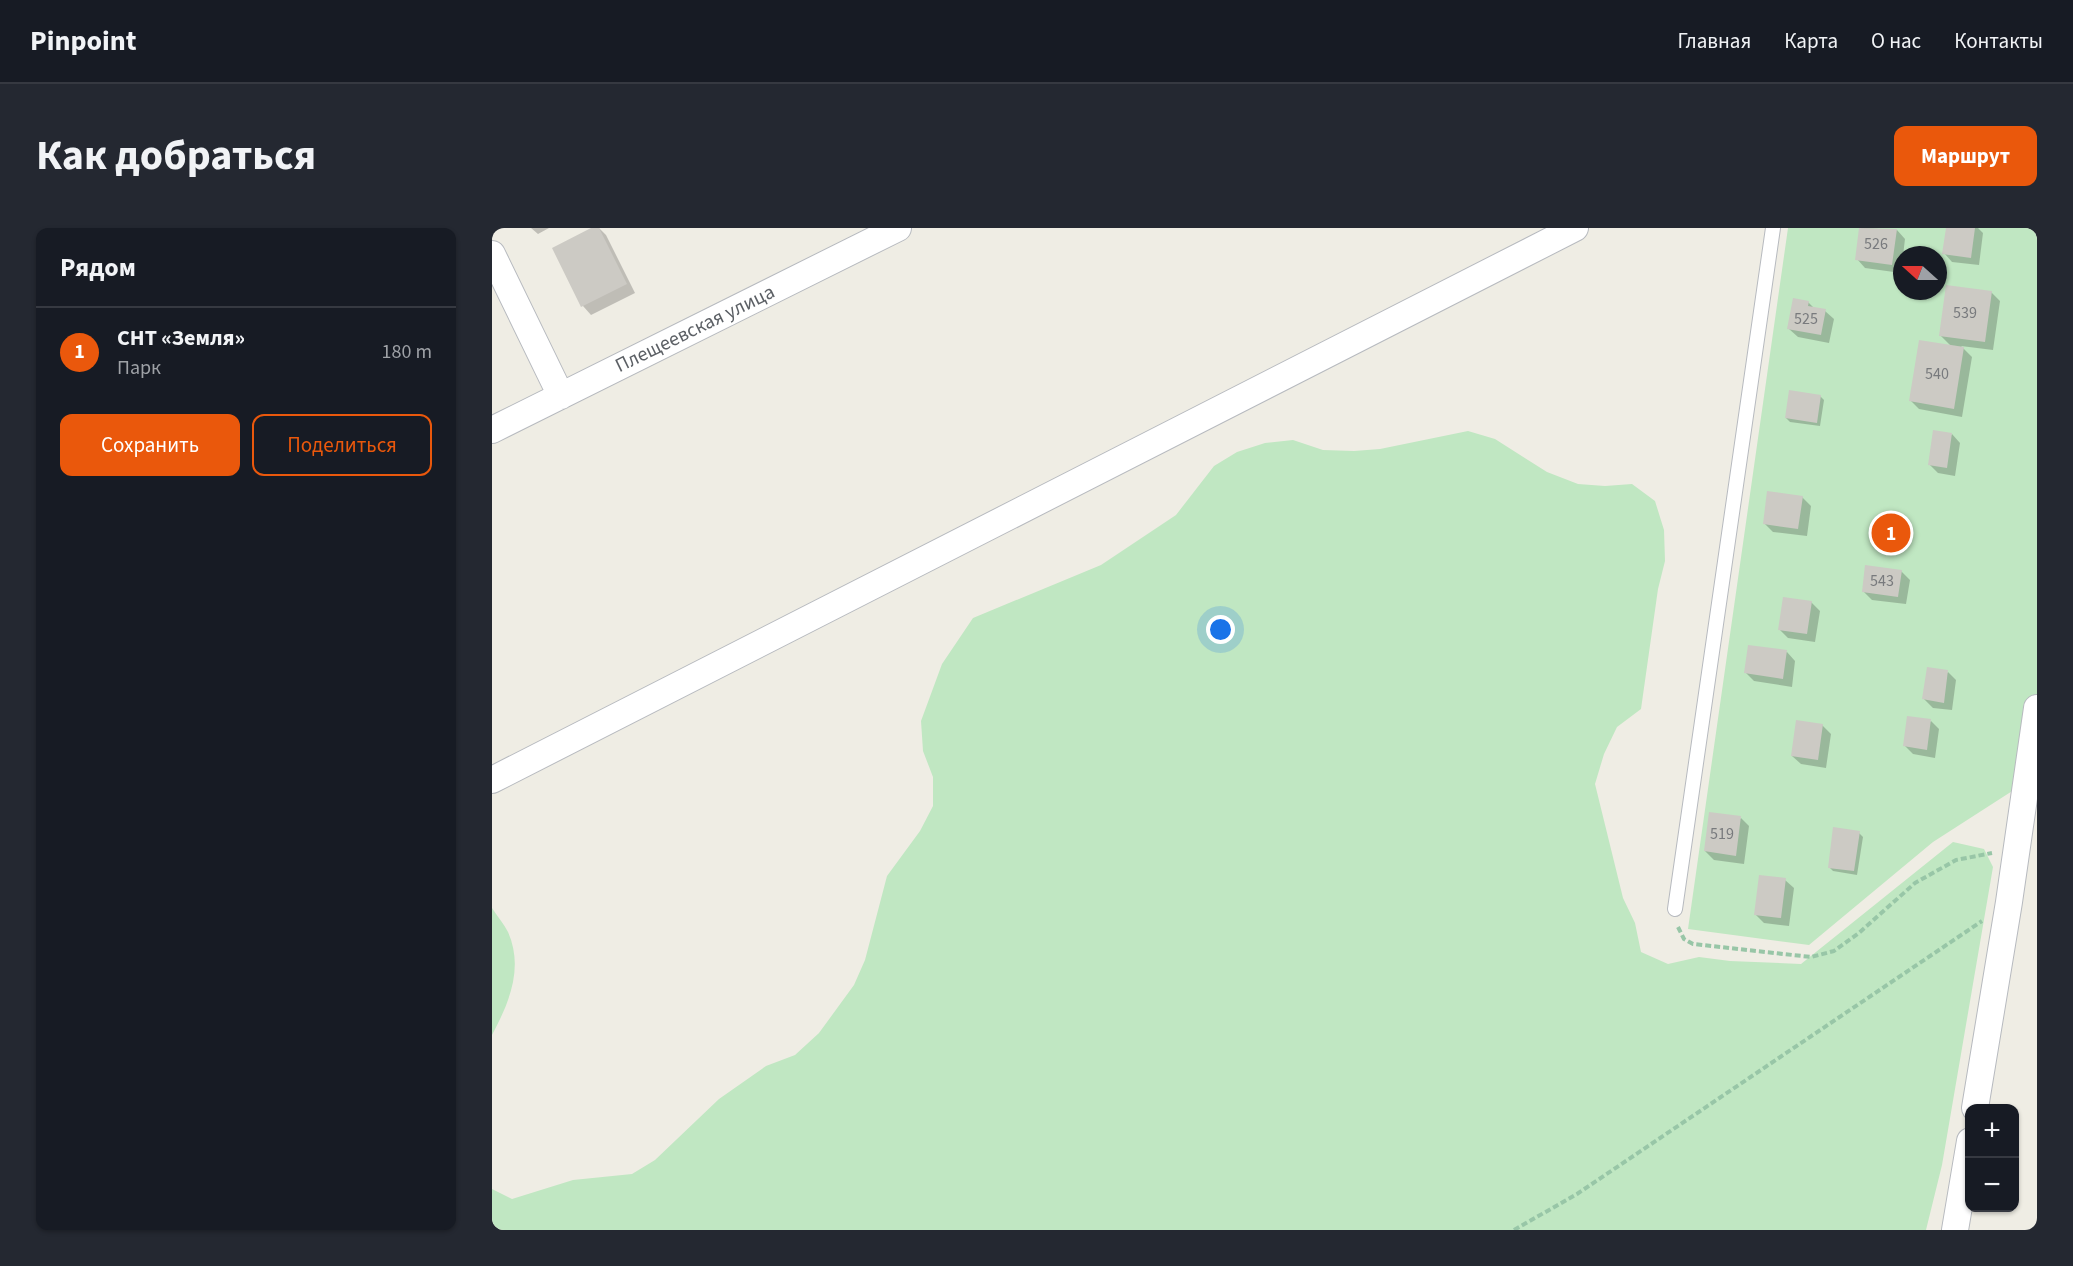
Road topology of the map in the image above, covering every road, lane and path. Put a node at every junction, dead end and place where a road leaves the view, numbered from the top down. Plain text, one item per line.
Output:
1 (898, 228) edge
2 (1575, 228) edge
3 (1773, 228) edge
4 (492, 254) edge
5 (561, 396) junction
6 (492, 430) edge
7 (2037, 708) edge
8 (492, 780) edge
9 (2016, 852) junction
10 (2009, 902) junction
11 (1675, 909) joint
12 (1976, 1104) edge
13 (1967, 1158) edge
14 (1514, 1230) edge
15 (1955, 1230) edge

1 - 5 street, Плещеевская улица
2 - 8 street
3 - 11 lane
4 - 5 street
5 - 6 street, Плещеевская улица
7 - 9 street
9 - 10 street
9 - 11 path
10 - 12 street
10 - 14 path
13 - 15 street

